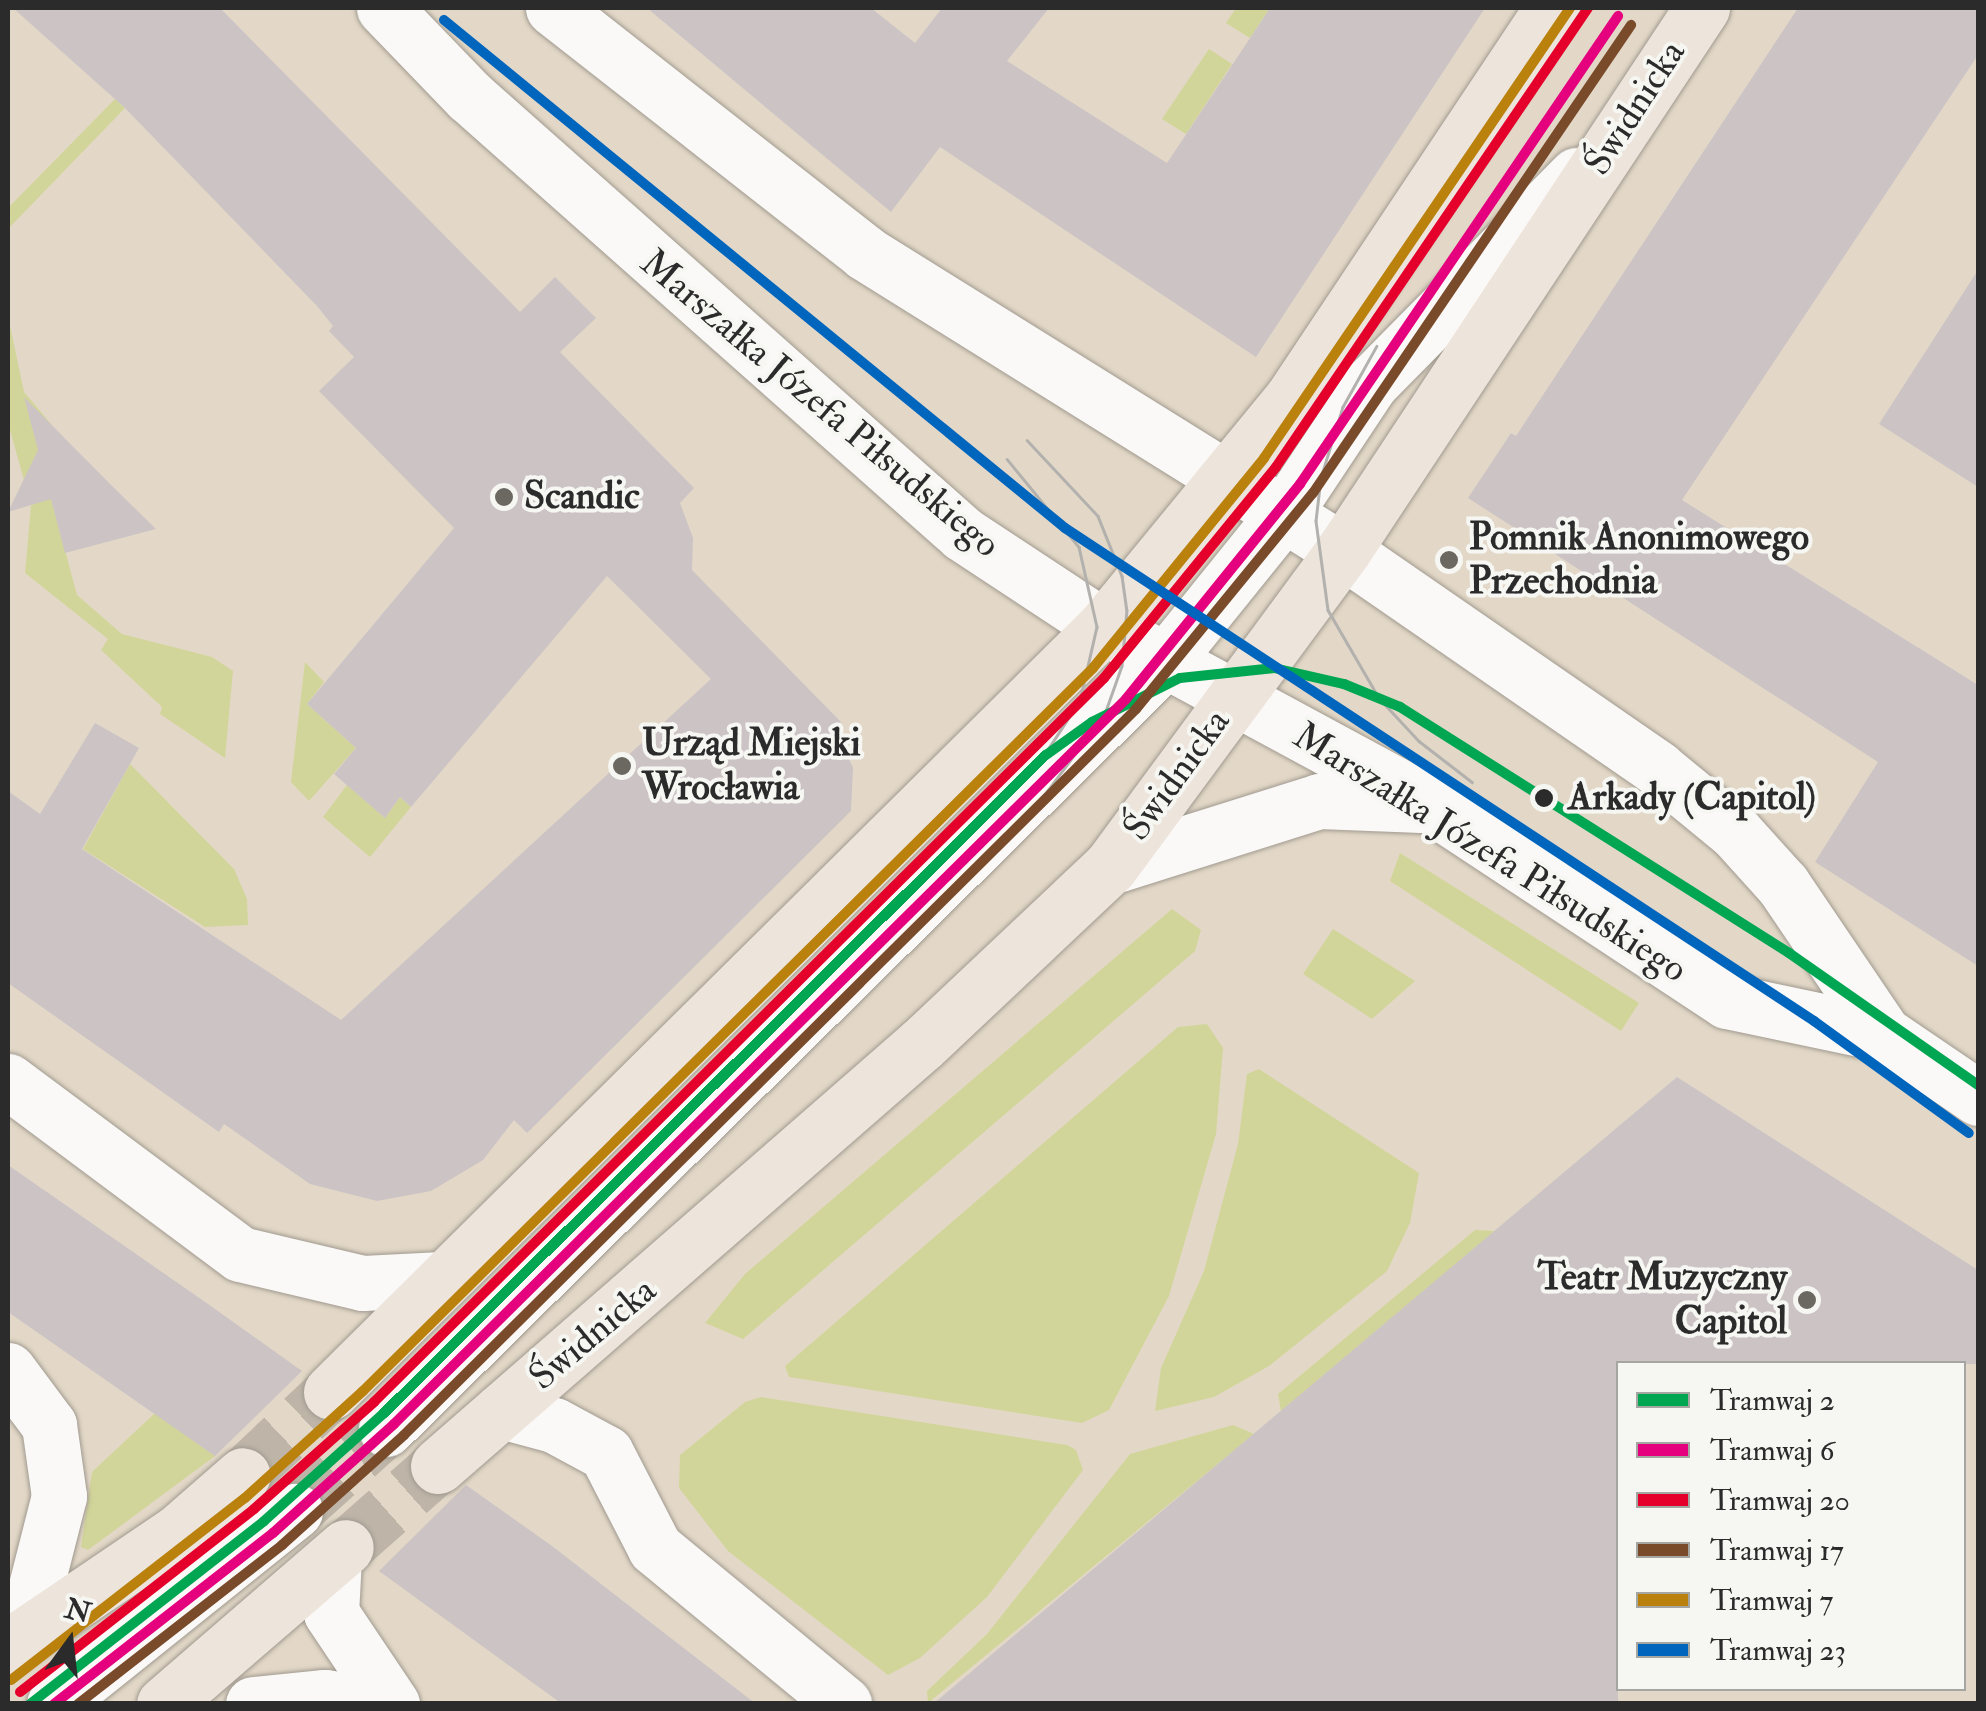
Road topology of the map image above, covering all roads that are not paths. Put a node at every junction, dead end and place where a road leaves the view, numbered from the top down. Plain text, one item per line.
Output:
1 (384, 8) edge
2 (553, 8) edge
3 (1552, 8) edge
4 (1702, 8) edge
5 (1620, 130) junction
6 (1230, 480) junction
7 (1284, 514) junction
8 (1344, 551) junction
9 (1104, 627) junction
10 (1166, 660) junction
11 (1234, 696) junction
12 (1434, 808) junction
13 (1110, 867) junction
14 (1884, 1034) junction
15 (8, 1081) edge
16 (1978, 1098) edge
17 (442, 1278) junction
18 (8, 1370) edge
19 (330, 1392) tunnel mouth
20 (501, 1410) junction
21 (386, 1429) tunnel mouth
22 (438, 1466) tunnel mouth
23 (243, 1475) tunnel mouth
24 (295, 1511) tunnel mouth
25 (340, 1552) joint
26 (8, 1647) edge
27 (54, 1704) edge
28 (164, 1704) edge
29 (253, 1704) edge
30 (371, 1704) edge
31 (392, 1704) edge
32 (844, 1704) edge

1 - 9 street, Marszałka Józefa Piłsudskiego
2 - 6 street, Marszałka Józefa Piłsudskiego
3 - 6 main road
4 - 5 main road, Świdnicka
5 - 7 street
5 - 8 main road, Świdnicka
6 - 7 street, Marszałka Józefa Piłsudskiego
6 - 9 main road
7 - 8 street, Marszałka Józefa Piłsudskiego
7 - 10 street
8 - 11 main road, Świdnicka
8 - 14 street, Marszałka Józefa Piłsudskiego
9 - 10 street, Marszałka Józefa Piłsudskiego
9 - 17 main road
10 - 11 street, Marszałka Józefa Piłsudskiego
10 - 21 street
11 - 12 street, Marszałka Józefa Piłsudskiego
11 - 13 main road, Świdnicka
12 - 13 street
12 - 14 street, Marszałka Józefa Piłsudskiego
13 - 20 main road, Świdnicka
14 - 16 street, Marszałka Józefa Piłsudskiego
15 - 17 street
17 - 19 main road
18 - 26 street
20 - 22 main road, Świdnicka
20 - 32 street
23 - 26 main road
24 - 27 street
25 - 28 main road
25 - 31 street
29 - 30 street

